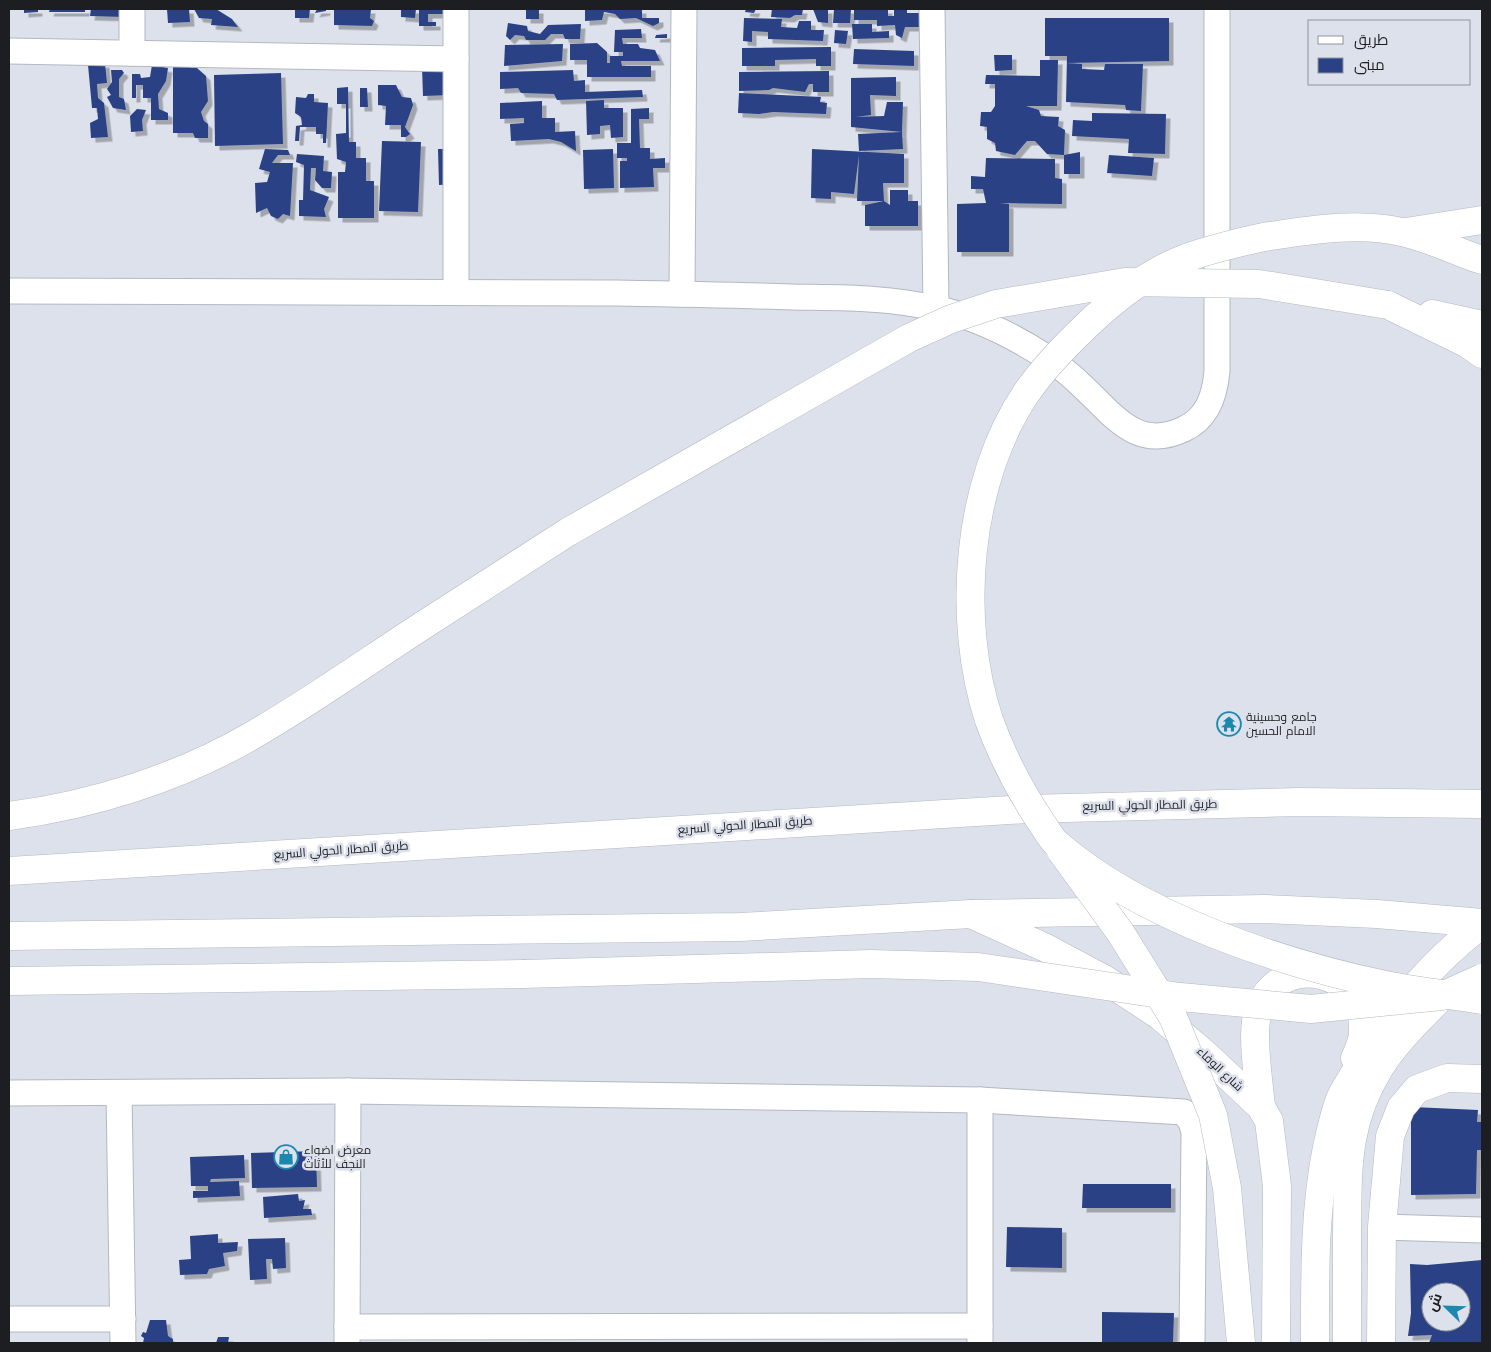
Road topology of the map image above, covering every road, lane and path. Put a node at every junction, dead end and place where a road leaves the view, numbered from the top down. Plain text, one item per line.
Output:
1 (132, 9) edge
2 (456, 9) edge
3 (684, 9) edge
4 (932, 9) edge
5 (1217, 9) edge
6 (9, 51) edge
7 (132, 53) junction
8 (456, 59) junction
9 (1482, 220) edge
10 (1406, 232) junction
11 (1482, 260) edge
12 (9, 291) edge
13 (456, 292) junction
14 (682, 294) junction
15 (1388, 305) junction
16 (936, 308) junction
17 (1482, 325) edge
18 (1482, 354) edge
19 (1482, 804) edge
20 (9, 816) edge
21 (1054, 842) junction
22 (9, 871) edge
23 (971, 914) junction
24 (1482, 924) edge
25 (9, 936) edge
26 (1482, 978) edge
27 (9, 981) edge
28 (1442, 996) junction
29 (1482, 1000) edge
30 (1482, 1079) edge
31 (348, 1091) junction
32 (9, 1093) edge
33 (119, 1093) junction
34 (980, 1100) junction
35 (1340, 1100) junction
36 (1261, 1107) junction
37 (1382, 1227) junction
38 (1482, 1230) edge
39 (9, 1319) edge
40 (123, 1331) edge
41 (980, 1334) edge
42 (347, 1335) edge
43 (1192, 1343) edge
44 (1241, 1343) edge
45 (1276, 1343) edge
46 (1315, 1343) edge
47 (1347, 1343) edge
48 (1381, 1343) edge

1 - 7 street
2 - 8 street
3 - 14 street
4 - 16 street
5 - 16 street
6 - 7 street
7 - 8 street
8 - 13 street
9 - 10 main road
10 - 11 main road
10 - 21 main road, bridge
12 - 13 street
13 - 14 street
14 - 16 street
15 - 17 main road
15 - 18 main road
15 - 20 main road, bridge
19 - 22 main road, طريق المطار الحولي السريع
21 - 29 main road, bridge
21 - 44 main road, bridge
23 - 24 main road
23 - 25 main road
23 - 36 main road, شارع الوفاء
24 - 35 main road
26 - 28 main road, bridge
27 - 28 main road, bridge
28 - 47 main road
30 - 37 main road
31 - 33 street
31 - 34 street
31 - 42 street
32 - 33 street
33 - 40 street
34 - 41 street
34 - 43 street
35 - 36 main road
35 - 46 main road
36 - 45 main road, شارع الوفاء
37 - 38 street
37 - 48 main road
39 - 40 street
41 - 42 street

